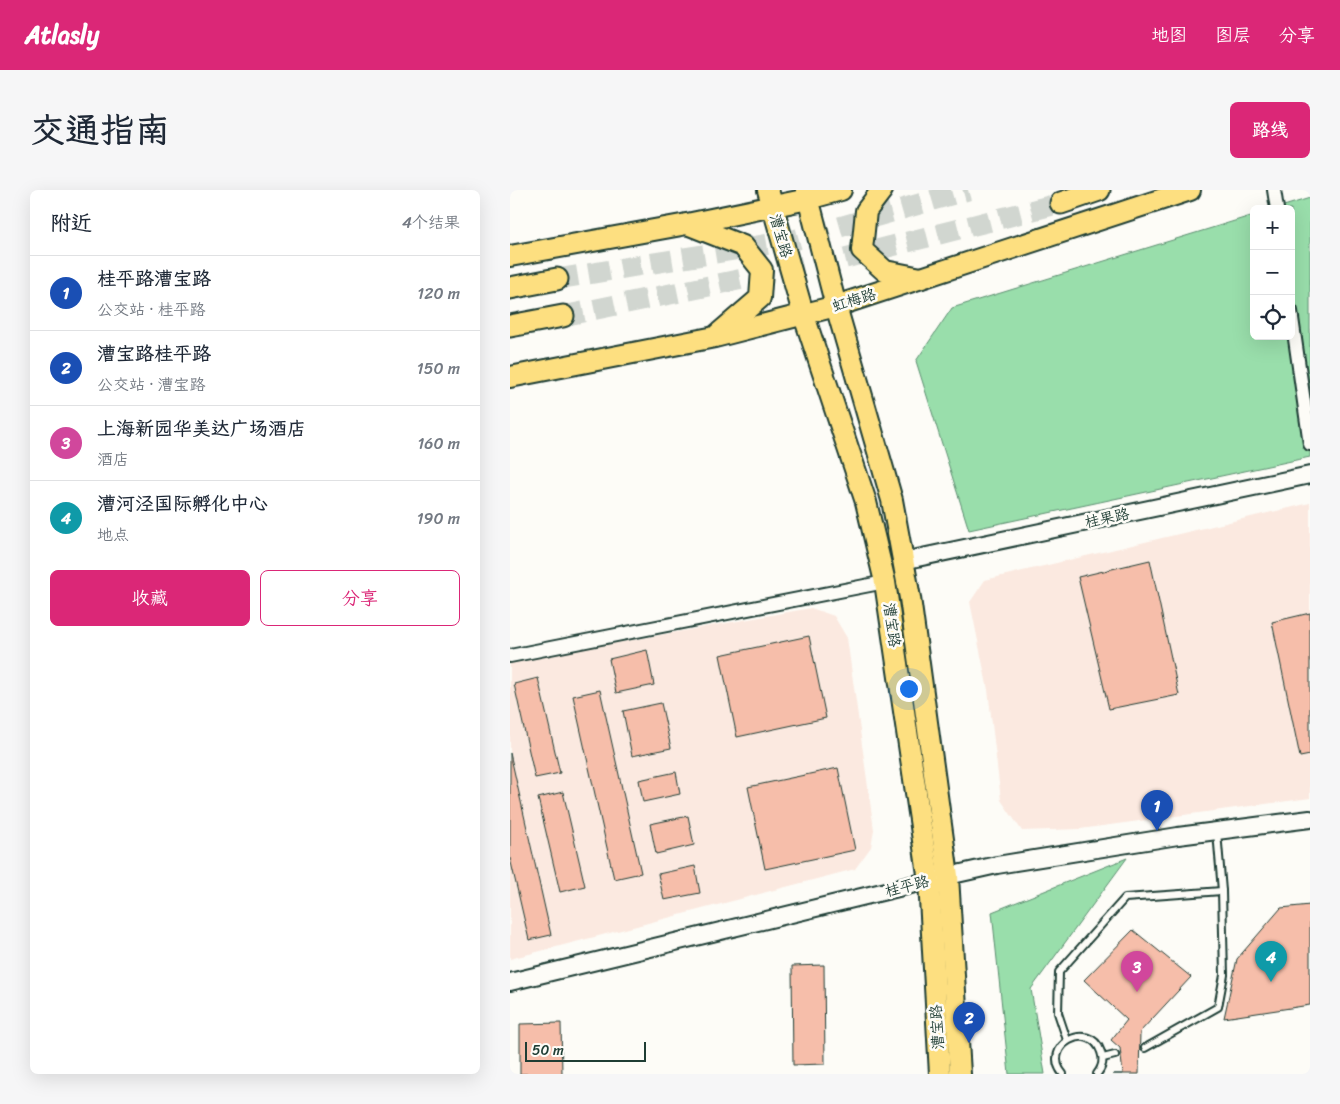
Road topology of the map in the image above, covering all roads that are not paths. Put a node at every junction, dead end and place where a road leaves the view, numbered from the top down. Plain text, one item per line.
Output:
1 (840, 190) edge
2 (882, 190) edge
3 (1099, 190) edge
4 (1190, 190) edge
5 (1274, 190) edge
6 (807, 195) edge
7 (771, 198) edge
8 (1061, 203) tunnel mouth
9 (1276, 205) edge
10 (687, 224) junction
11 (510, 256) edge
12 (922, 278) junction
13 (557, 279) tunnel mouth
14 (510, 288) edge
15 (836, 306) junction
16 (803, 313) junction
17 (563, 316) tunnel mouth
18 (510, 326) edge
19 (715, 337) junction
20 (1295, 339) edge
21 (510, 377) edge
22 (1310, 444) edge
23 (1310, 475) edge
24 (903, 561) junction
25 (885, 582) junction
26 (510, 656) edge
27 (1310, 819) edge
28 (1217, 831) junction
29 (938, 878) junction
30 (1222, 891) junction
31 (510, 982) edge
32 (1067, 1040) junction
33 (1146, 1048) dead end
34 (1115, 1056) dead end
35 (1103, 1058) junction
36 (940, 1074) edge
37 (960, 1074) edge
38 (1063, 1074) edge
39 (1097, 1074) edge

1 - 6 main road
2 - 12 main road
3 - 8 highway
4 - 12 main road, 虹梅路
5 - 9 street
6 - 7 main road
6 - 15 main road, 漕宝路
7 - 10 main road
7 - 16 main road, 漕宝路
10 - 11 main road
10 - 19 main road
12 - 15 main road, 虹梅路
13 - 14 highway
15 - 16 main road, 虹梅路
15 - 24 main road, 漕宝路
16 - 19 main road, 虹梅路
16 - 25 main road, 漕宝路
17 - 18 highway
19 - 21 main road, 虹梅路
20 - 22 street
23 - 24 street, 桂果路
24 - 29 main road, 漕宝路
25 - 26 street
25 - 29 main road, 漕宝路
27 - 28 street, 桂平路
28 - 29 street, 桂平路
28 - 30 lane
29 - 31 street, 桂平路
29 - 36 main road, 漕宝路
29 - 37 main road, 漕宝路
30 - 32 lane
30 - 33 lane
32 - 35 lane
32 - 38 lane
34 - 35 lane
35 - 39 lane

